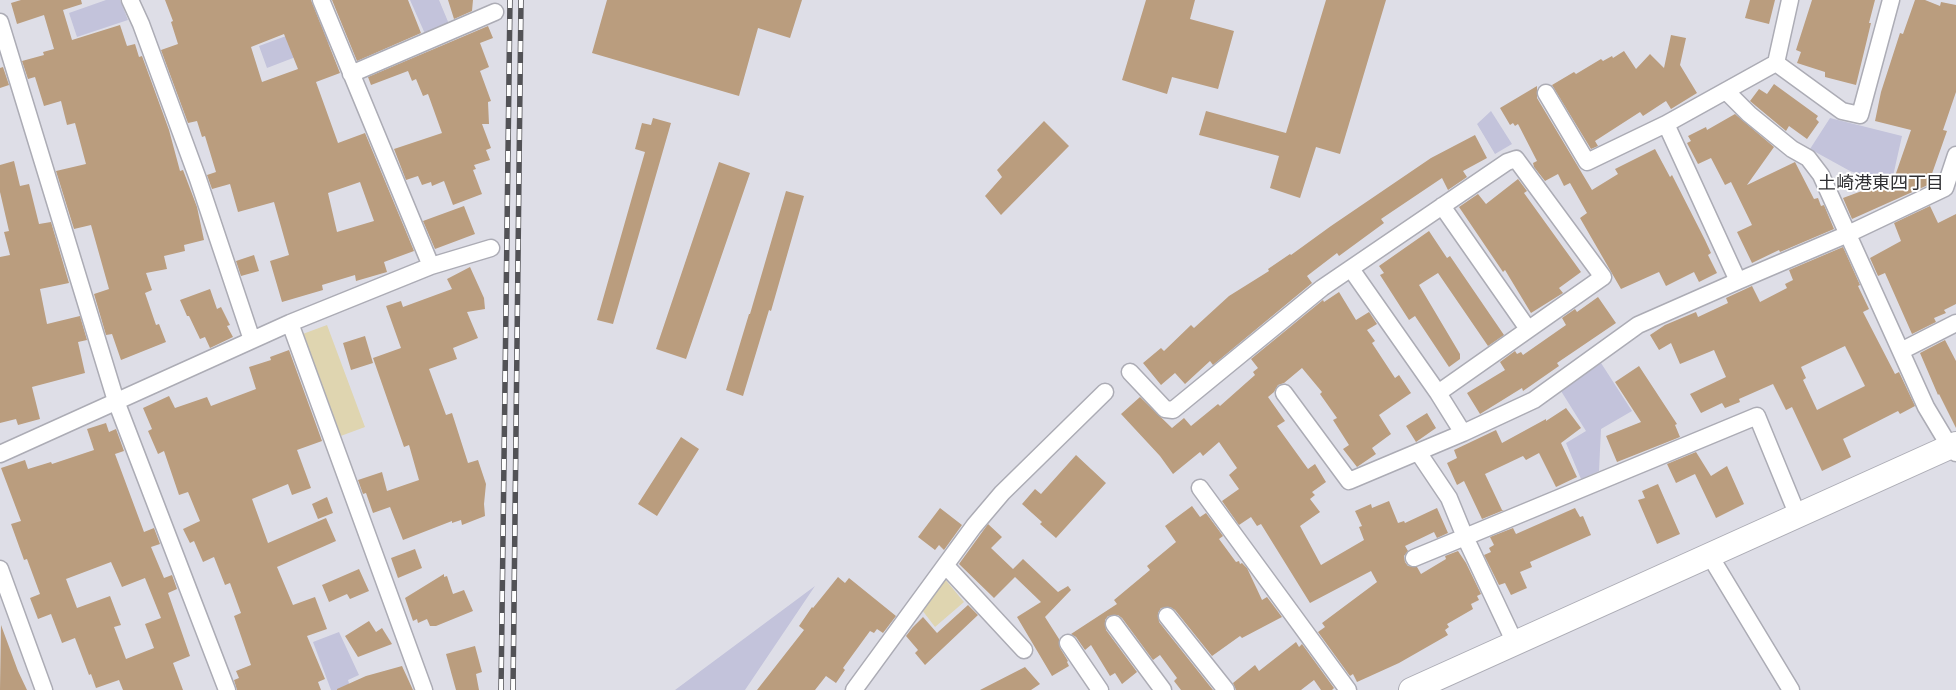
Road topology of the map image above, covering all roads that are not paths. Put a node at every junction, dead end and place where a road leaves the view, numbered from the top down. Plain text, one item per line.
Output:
1 (130, 0) edge
2 (321, 0) edge
3 (1790, 0) edge
4 (1891, 0) edge
5 (495, 12) dead end
6 (0, 22) edge
7 (1776, 63) junction
8 (351, 74) junction
9 (1726, 91) junction
10 (1546, 92) dead end
11 (1666, 124) junction
12 (1956, 155) edge
13 (1442, 206) junction
14 (1848, 234) junction
15 (491, 248) dead end
16 (431, 266) junction
17 (1351, 269) junction
18 (1738, 281) junction
19 (290, 323) junction
20 (1956, 323) edge
21 (1528, 329) junction
22 (252, 340) junction
23 (1901, 351) junction
24 (1130, 372) dead end
25 (1105, 392) dead end
26 (1438, 392) junction
27 (1284, 393) dead end
28 (116, 401) junction
29 (1463, 433) junction
30 (1954, 448) edge
31 (1418, 452) junction
32 (0, 454) edge
33 (1200, 488) dead end
34 (1798, 516) junction
35 (1465, 538) junction
36 (1710, 556) junction
37 (1414, 558) dead end
38 (946, 566) junction
39 (0, 569) edge
40 (6, 603) edge
41 (1167, 616) dead end
42 (1114, 624) dead end
43 (1068, 643) dead end
44 (1515, 643) junction
45 (1024, 650) dead end
46 (1421, 688) edge
47 (44, 690) edge
48 (226, 690) edge
49 (424, 690) edge
50 (854, 690) edge
51 (1100, 690) edge
52 (1164, 690) edge
53 (1226, 690) edge
54 (1348, 690) edge
55 (1791, 690) edge

1 - 22 street
2 - 8 street
3 - 7 street
4 - 7 street
5 - 8 street
6 - 28 street
7 - 9 street
8 - 16 street
9 - 11 street
9 - 14 street
10 - 11 street
11 - 18 street
12 - 14 street
13 - 17 street
13 - 21 street
13 - 21 street
14 - 18 street
14 - 23 street
15 - 16 street
16 - 19 street
17 - 24 street
17 - 26 street
18 - 29 street
19 - 22 street
19 - 49 street
20 - 23 street
21 - 26 street
22 - 28 street
23 - 30 street
25 - 38 street
26 - 29 street
27 - 31 street
28 - 32 street
28 - 48 street
29 - 31 street
30 - 34 street
31 - 35 street
33 - 54 street
34 - 35 street
34 - 36 street
35 - 37 street
35 - 44 street
36 - 44 street
36 - 55 street
38 - 45 street
38 - 50 street
39 - 40 street
40 - 47 street
41 - 53 street
42 - 52 street
43 - 51 street
44 - 46 street

